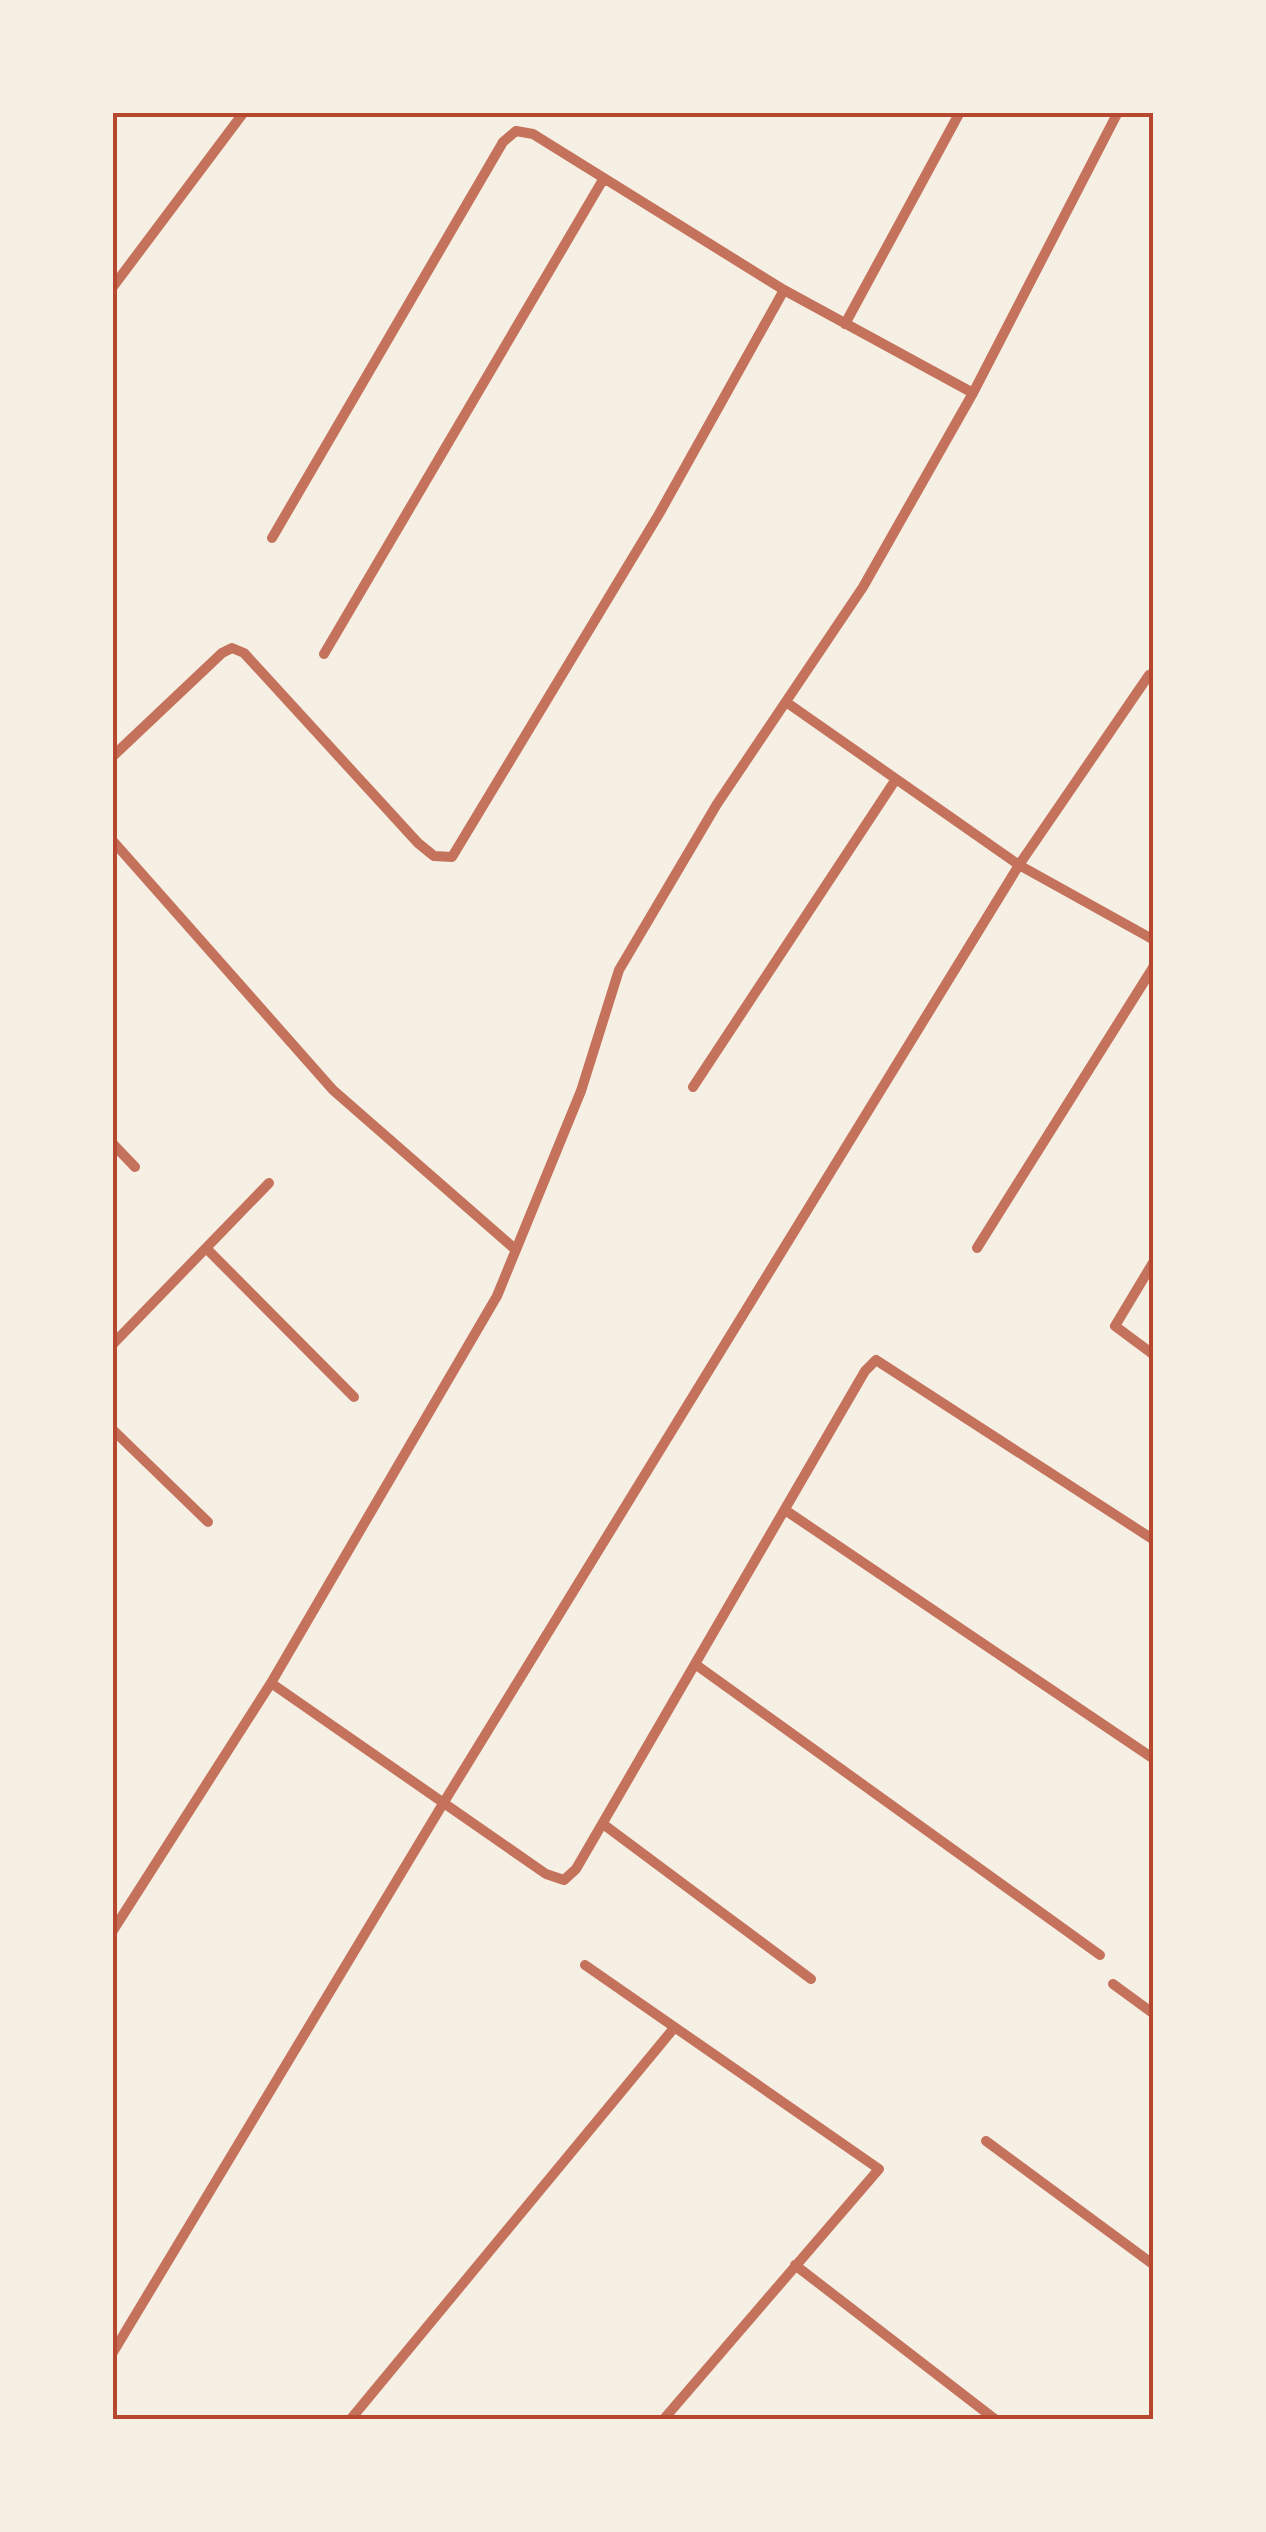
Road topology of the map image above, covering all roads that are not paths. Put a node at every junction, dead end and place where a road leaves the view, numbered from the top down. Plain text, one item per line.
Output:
1 (244, 112) edge
2 (960, 112) edge
3 (1118, 112) edge
4 (604, 178) junction
5 (112, 288) edge
6 (784, 290) junction
7 (845, 324) junction
8 (972, 392) junction
9 (272, 538) dead end
10 (324, 654) dead end
11 (1150, 675) dead end
12 (786, 702) junction
13 (112, 757) edge
14 (896, 779) junction
15 (112, 840) edge
16 (1019, 865) junction
17 (1154, 940) edge
18 (1154, 966) edge
19 (694, 1088) dead end
20 (112, 1143) edge
21 (135, 1167) dead end
22 (269, 1183) dead end
23 (206, 1248) junction
24 (977, 1248) dead end
25 (516, 1250) junction
26 (1154, 1261) edge
27 (112, 1345) edge
28 (1154, 1355) edge
29 (354, 1397) dead end
30 (112, 1429) edge
31 (784, 1510) junction
32 (208, 1522) dead end
33 (1154, 1540) edge
34 (694, 1664) junction
35 (271, 1683) junction
36 (1154, 1759) edge
37 (444, 1802) junction
38 (602, 1824) junction
39 (112, 1932) edge
40 (1100, 1955) dead end
41 (585, 1965) dead end
42 (812, 1979) dead end
43 (1113, 1984) dead end
44 (1154, 2014) edge
45 (674, 2028) junction
46 (986, 2141) dead end
47 (796, 2265) junction
48 (1154, 2265) edge
49 (112, 2354) edge
50 (350, 2420) edge
51 (662, 2420) edge
52 (996, 2420) edge

1 - 5 street
2 - 7 street
3 - 8 street
4 - 6 street
4 - 9 street
4 - 10 street
6 - 7 street
6 - 13 street
7 - 8 street
8 - 12 street
11 - 16 street
12 - 14 street
12 - 25 street
14 - 16 street
14 - 19 street
15 - 25 street
16 - 17 street
16 - 37 street
18 - 24 street
20 - 21 street
22 - 23 street
23 - 27 street
23 - 29 street
25 - 35 street
26 - 28 street
30 - 32 street
31 - 33 street
31 - 34 street
31 - 36 street
34 - 38 street
34 - 40 street
35 - 37 street
35 - 39 street
37 - 38 street
37 - 49 street
38 - 42 street
41 - 45 street
43 - 44 street
45 - 47 street
45 - 50 street
46 - 48 street
47 - 51 street
47 - 52 street

